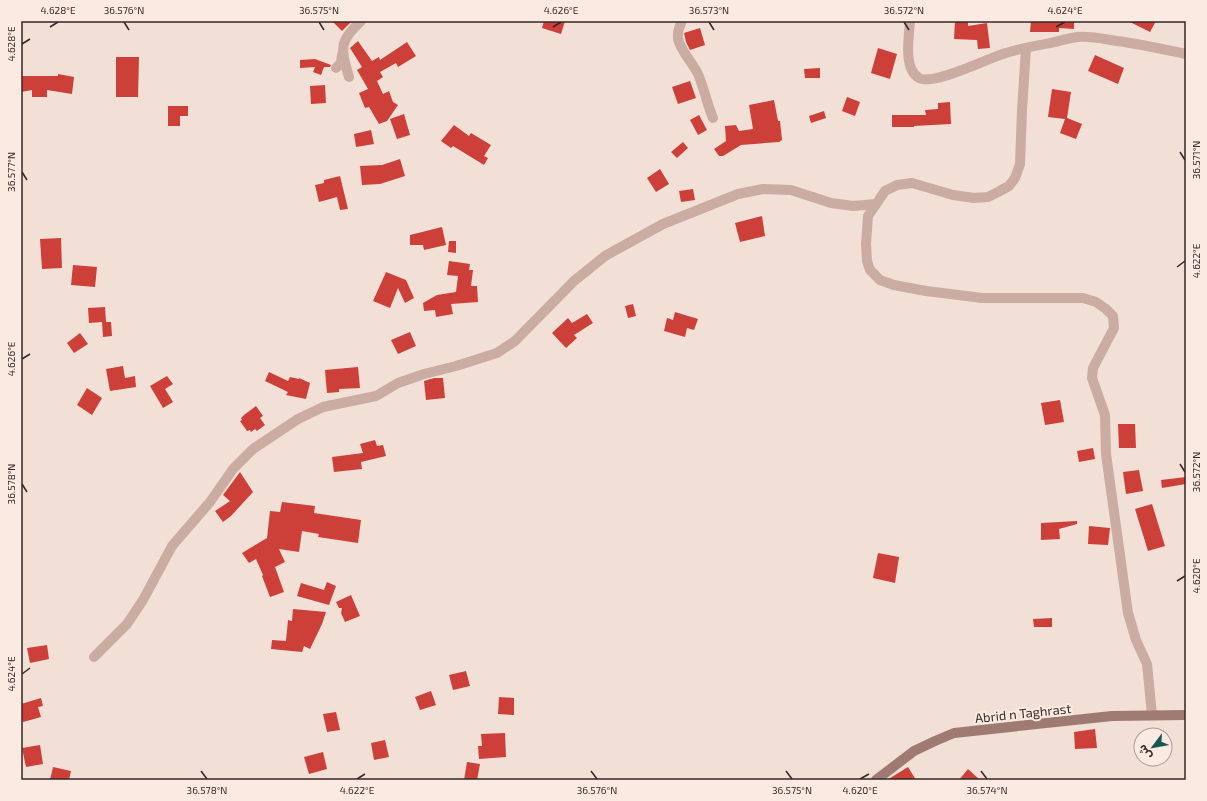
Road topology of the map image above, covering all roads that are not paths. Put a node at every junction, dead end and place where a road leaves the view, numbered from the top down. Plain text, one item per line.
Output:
1 (361, 21) edge
2 (682, 21) edge
3 (910, 21) edge
4 (1026, 48) junction
5 (1186, 54) edge
6 (342, 55) junction
7 (336, 68) dead end
8 (349, 77) dead end
9 (713, 118) dead end
10 (876, 204) junction
11 (94, 657) dead end
12 (1152, 715) junction
13 (1186, 715) edge
14 (876, 780) edge

1 - 6 street
2 - 9 street
3 - 4 street
4 - 5 street
4 - 10 street
6 - 7 street
6 - 8 street
10 - 11 street
10 - 12 street
12 - 13 street, Abrid n Taghrast
12 - 14 street, Abrid n Taghrast

